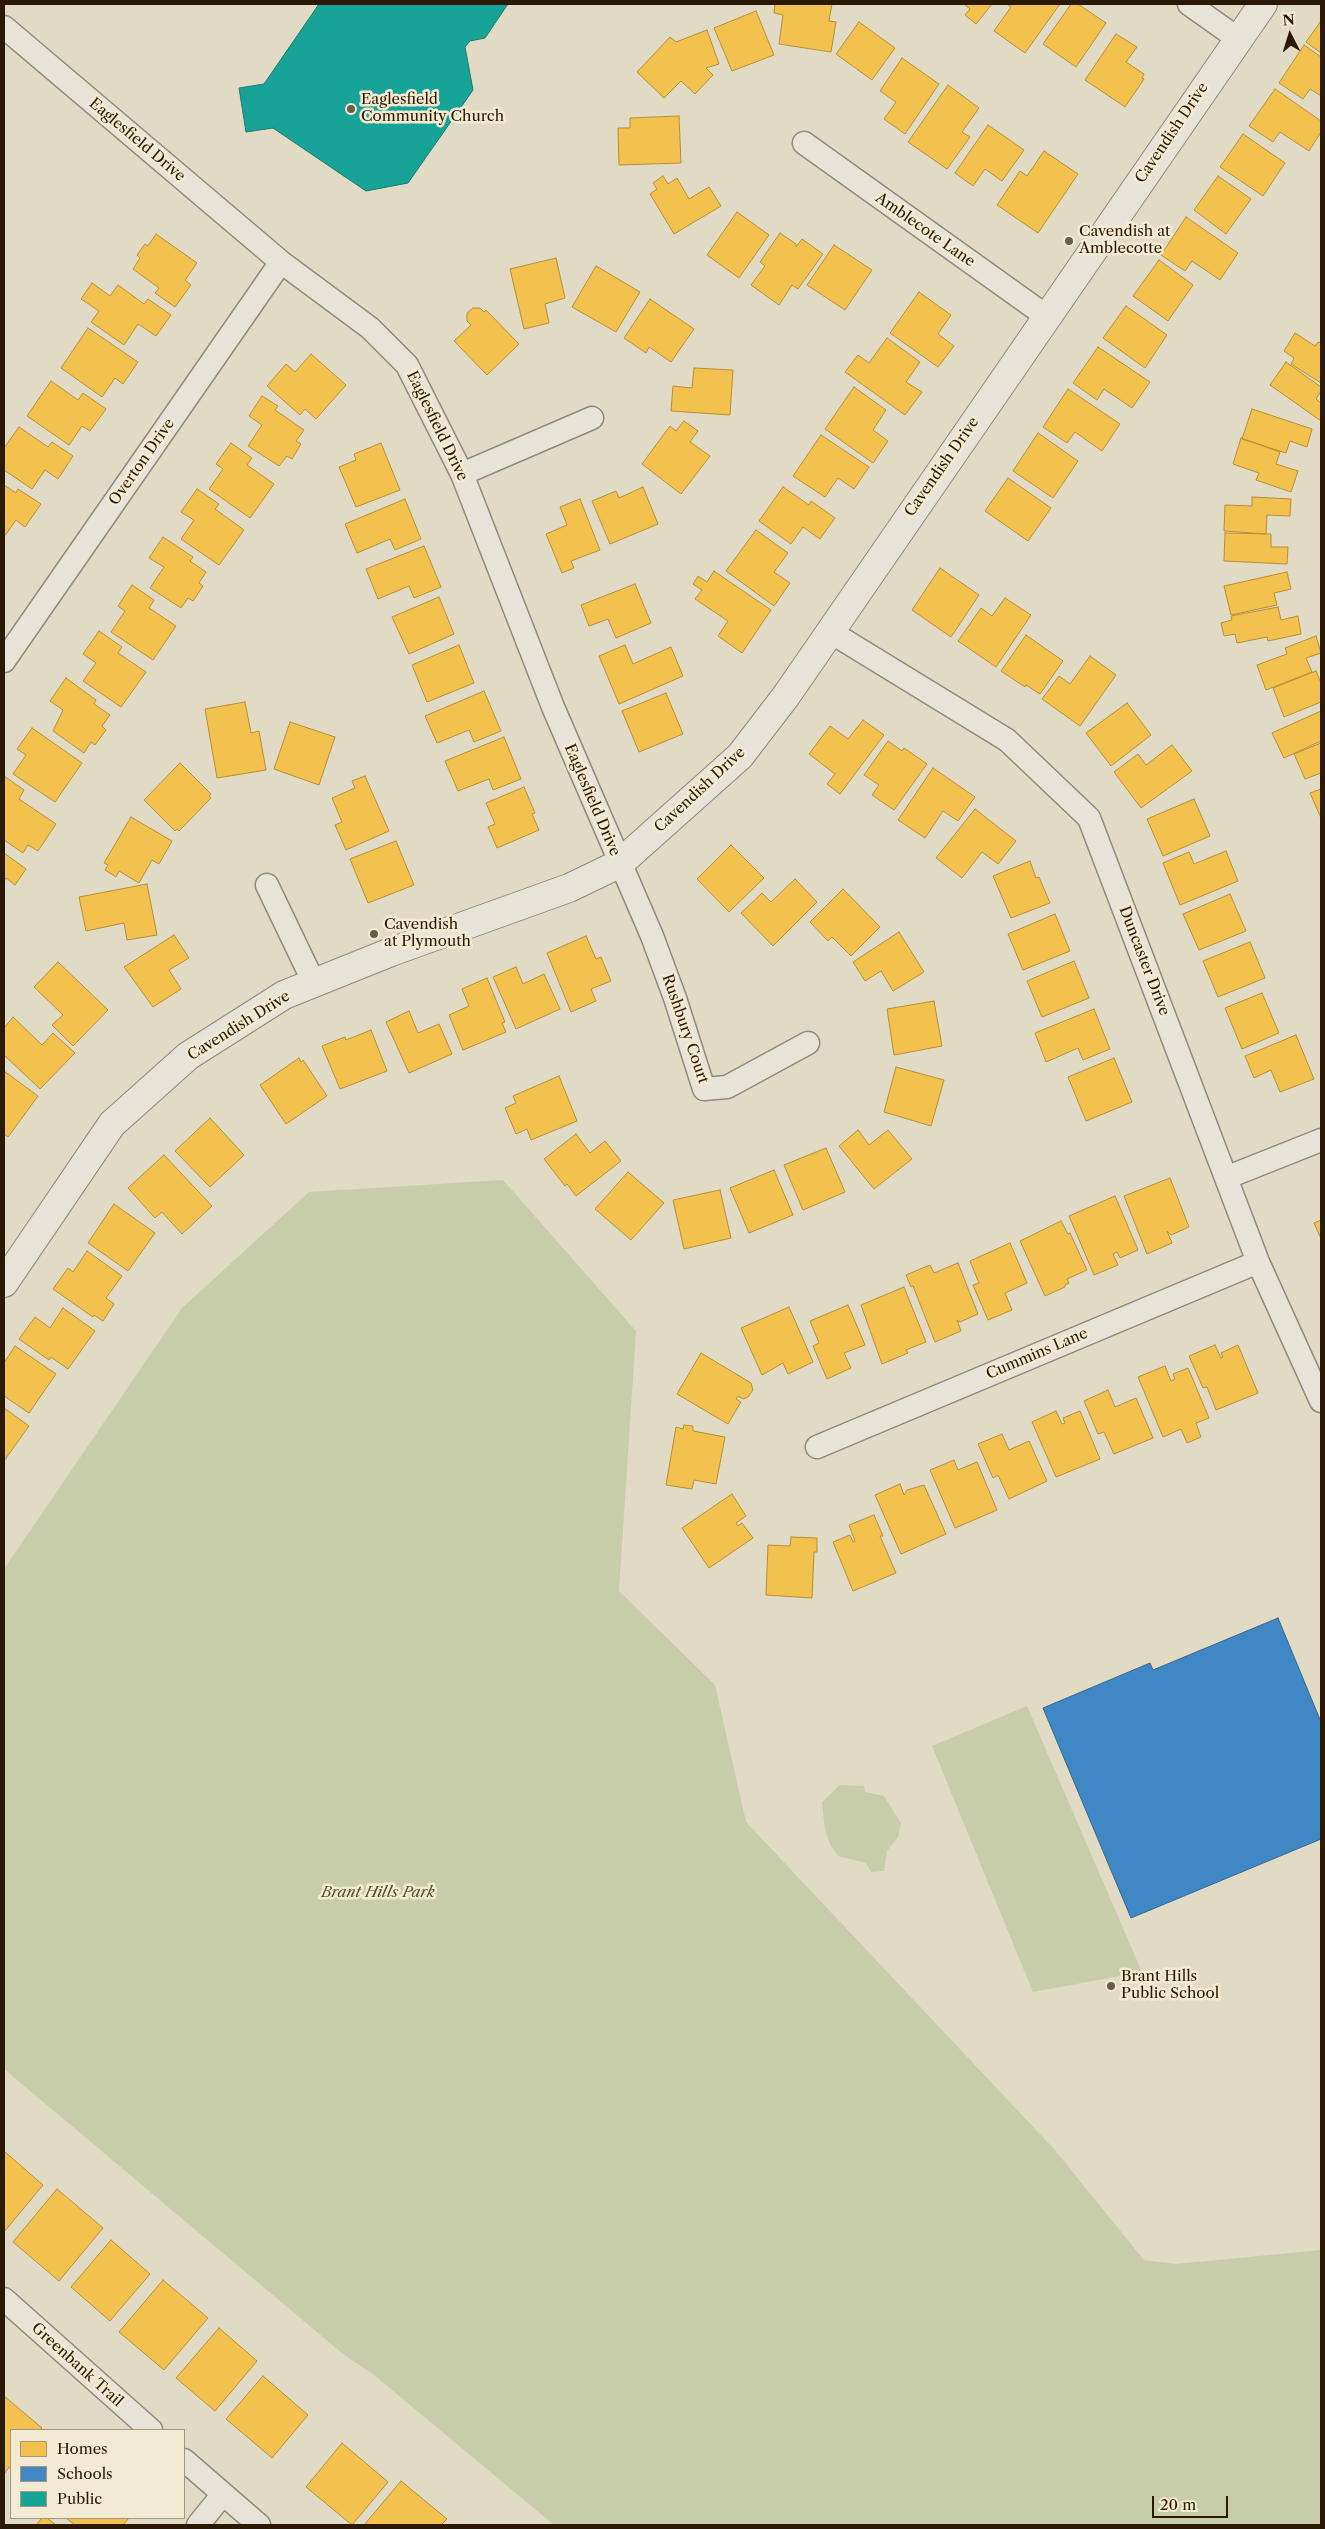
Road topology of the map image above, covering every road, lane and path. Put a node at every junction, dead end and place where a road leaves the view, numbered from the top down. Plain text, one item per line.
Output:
1 (1189, 4) edge
2 (1263, 4) edge
3 (4, 26) edge
4 (1237, 38) junction
5 (804, 143) dead end
6 (281, 262) junction
7 (1046, 316) junction
8 (592, 418) dead end
9 (462, 474) junction
10 (830, 631) junction
11 (4, 661) edge
12 (619, 864) junction
13 (267, 885) dead end
14 (314, 983) junction
15 (808, 1043) dead end
16 (1321, 1140) edge
17 (1228, 1177) junction
18 (1258, 1262) junction
19 (4, 1283) edge
20 (1321, 1401) edge
21 (817, 1447) dead end
22 (4, 2299) edge
23 (149, 2429) edge
24 (185, 2461) edge
25 (223, 2494) junction
26 (198, 2525) edge
27 (259, 2525) edge

1 - 4 street
2 - 4 street, Cavendish Drive
3 - 6 street, Eaglesfield Drive
4 - 7 street, Cavendish Drive
5 - 7 street, Amblecote Lane
6 - 9 street, Eaglesfield Drive
6 - 11 street, Overton Drive
7 - 10 street, Cavendish Drive
8 - 9 street
9 - 12 street, Eaglesfield Drive
10 - 12 street, Cavendish Drive
10 - 17 street, Duncaster Drive
12 - 14 street, Cavendish Drive
12 - 15 street, Rushbury Court
13 - 14 street
14 - 19 street, Cavendish Drive
16 - 17 street
17 - 18 street, Duncaster Drive
18 - 20 street, Duncaster Drive
18 - 21 street, Cummins Lane
22 - 23 street, Greenbank Trail
24 - 25 street
25 - 26 street
25 - 27 street

